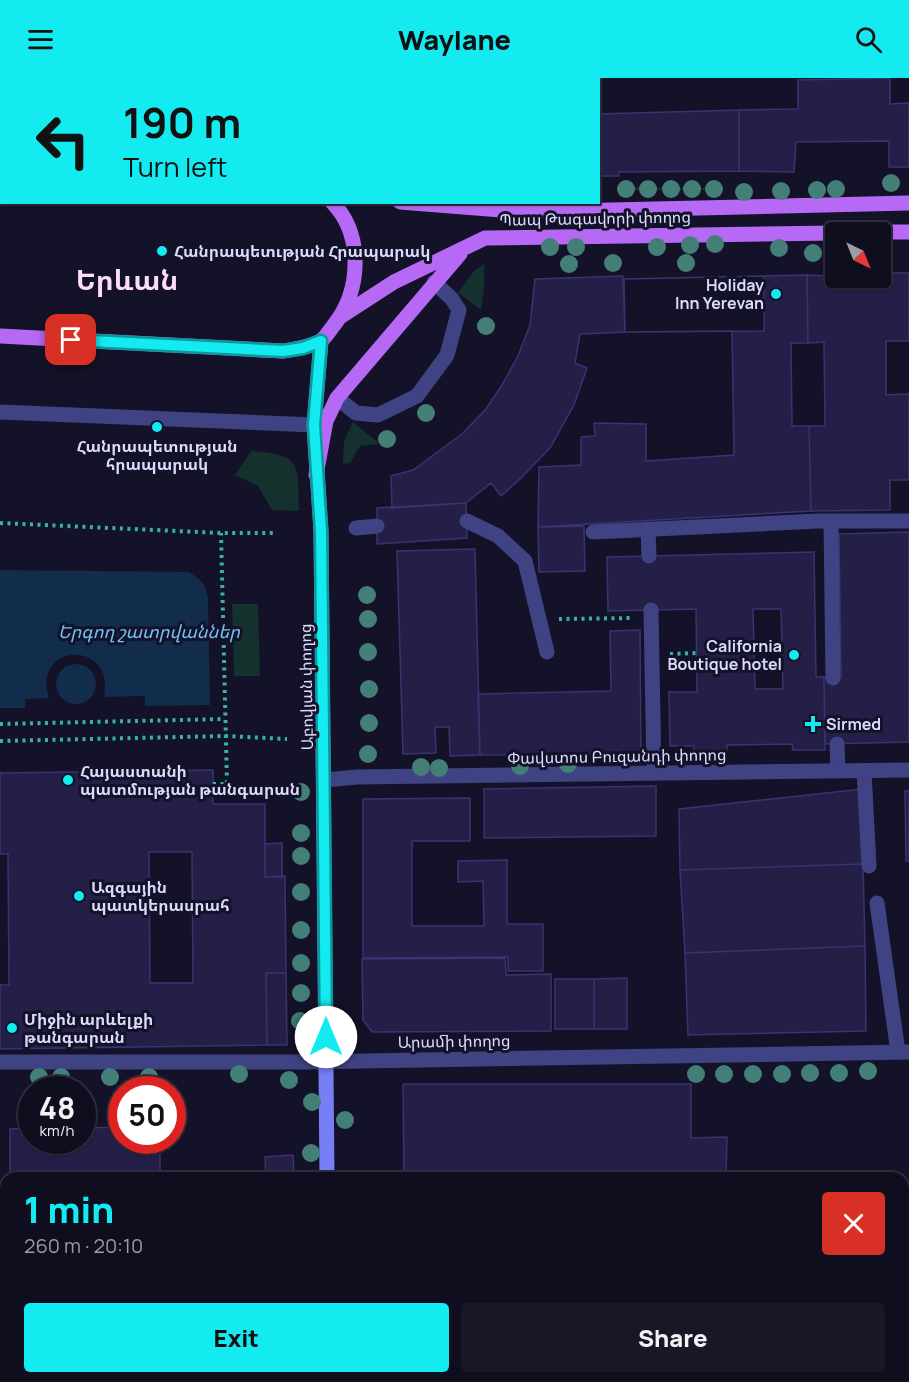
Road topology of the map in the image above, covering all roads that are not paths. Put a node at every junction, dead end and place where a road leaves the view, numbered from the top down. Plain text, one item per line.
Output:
1 (909, 203) edge
2 (334, 204) edge
3 (435, 204) edge
4 (452, 205) edge
5 (891, 232) edge
6 (909, 232) edge
7 (825, 233) edge
8 (465, 248) junction
9 (434, 282) junction
10 (340, 317) junction
11 (0, 336) edge
12 (321, 341) junction
13 (338, 398) junction
14 (0, 412) edge
15 (314, 425) junction
16 (316, 475) junction
17 (467, 521) dead end
18 (831, 521) junction
19 (909, 521) edge
20 (377, 526) dead end
21 (356, 528) dead end
22 (648, 529) junction
23 (593, 532) dead end
24 (649, 556) dead end
25 (651, 614) road end
26 (547, 652) dead end
27 (833, 678) dead end
28 (837, 744) dead end
29 (909, 770) edge
30 (838, 771) junction
31 (864, 771) junction
32 (654, 773) junction
33 (325, 780) junction
34 (868, 866) dead end
35 (877, 903) dead end
36 (903, 1052) edge
37 (326, 1061) junction
38 (0, 1062) edge
39 (327, 1172) edge

1 - 4 main road, Պապ Թագավորի փողոց
2 - 10 main road
3 - 4 main road, Պապ Թագավորի փողոց
5 - 6 main road
7 - 8 main road, Պապ Թագավորի փողոց
8 - 9 main road
8 - 10 main road, Պապ Թագավորի փողոց
9 - 13 main road
9 - 13 street
10 - 12 main road
11 - 12 main road
12 - 15 main road, Աբովյան փողոց
13 - 16 main road
14 - 15 street
15 - 16 main road, Աբովյան փողոց
16 - 33 main road, Աբովյան փողոց
17 - 26 street
18 - 19 street
18 - 22 street
18 - 27 street
20 - 21 street
22 - 23 street
22 - 24 street
25 - 32 street
28 - 30 street
29 - 31 street, Փավստոս Բուզանդի փողոց
30 - 31 street, Փավստոս Բուզանդի փողոց
30 - 32 street, Փավստոս Բուզանդի փողոց
31 - 34 street
32 - 33 street, Փավստոս Բուզանդի փողոց
33 - 37 main road, Աբովյան փողոց
35 - 36 street
36 - 37 street, Արամի փողոց
37 - 38 street, Արամի փողոց
37 - 39 main road, Աբովյան փողոց

